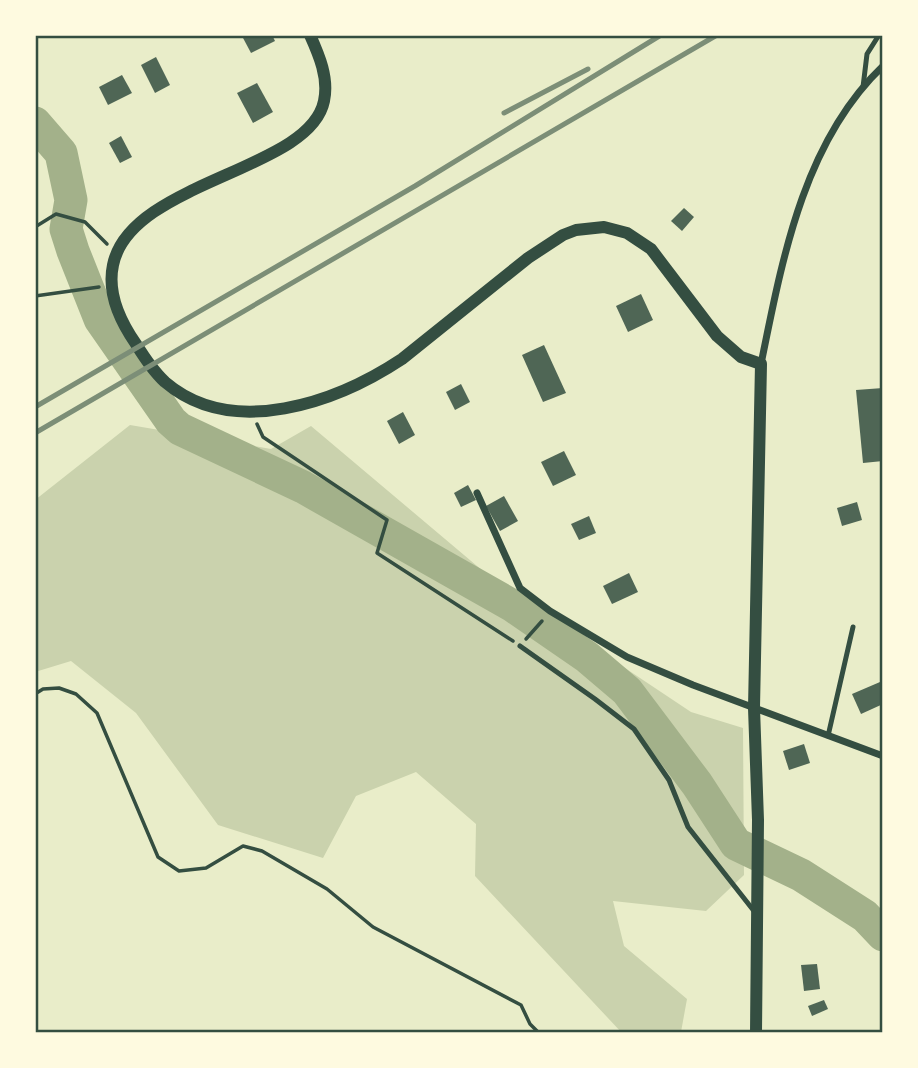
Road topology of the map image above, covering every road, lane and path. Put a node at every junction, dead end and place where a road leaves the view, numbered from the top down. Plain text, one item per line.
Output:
1 (310, 35) edge
2 (879, 35) edge
3 (883, 66) edge
4 (862, 90) junction
5 (35, 227) edge
6 (117, 253) junction
7 (93, 288) dead end
8 (35, 296) edge
9 (761, 364) junction
10 (250, 410) junction
11 (477, 493) dead end
12 (550, 611) junction
13 (853, 627) dead end
14 (520, 646) junction
15 (35, 694) edge
16 (754, 708) junction
17 (828, 736) junction
18 (883, 756) edge
19 (758, 916) junction
20 (539, 1033) edge
21 (756, 1033) edge

1 - 6 street
2 - 4 lane
3 - 4 street
4 - 9 street
5 - 6 path
6 - 10 street
7 - 8 path
9 - 10 street
9 - 16 street
10 - 14 path
11 - 12 street
12 - 14 path
12 - 16 street
13 - 17 lane
14 - 19 lane
15 - 20 path
16 - 17 street
16 - 19 street
17 - 18 street
19 - 21 street

